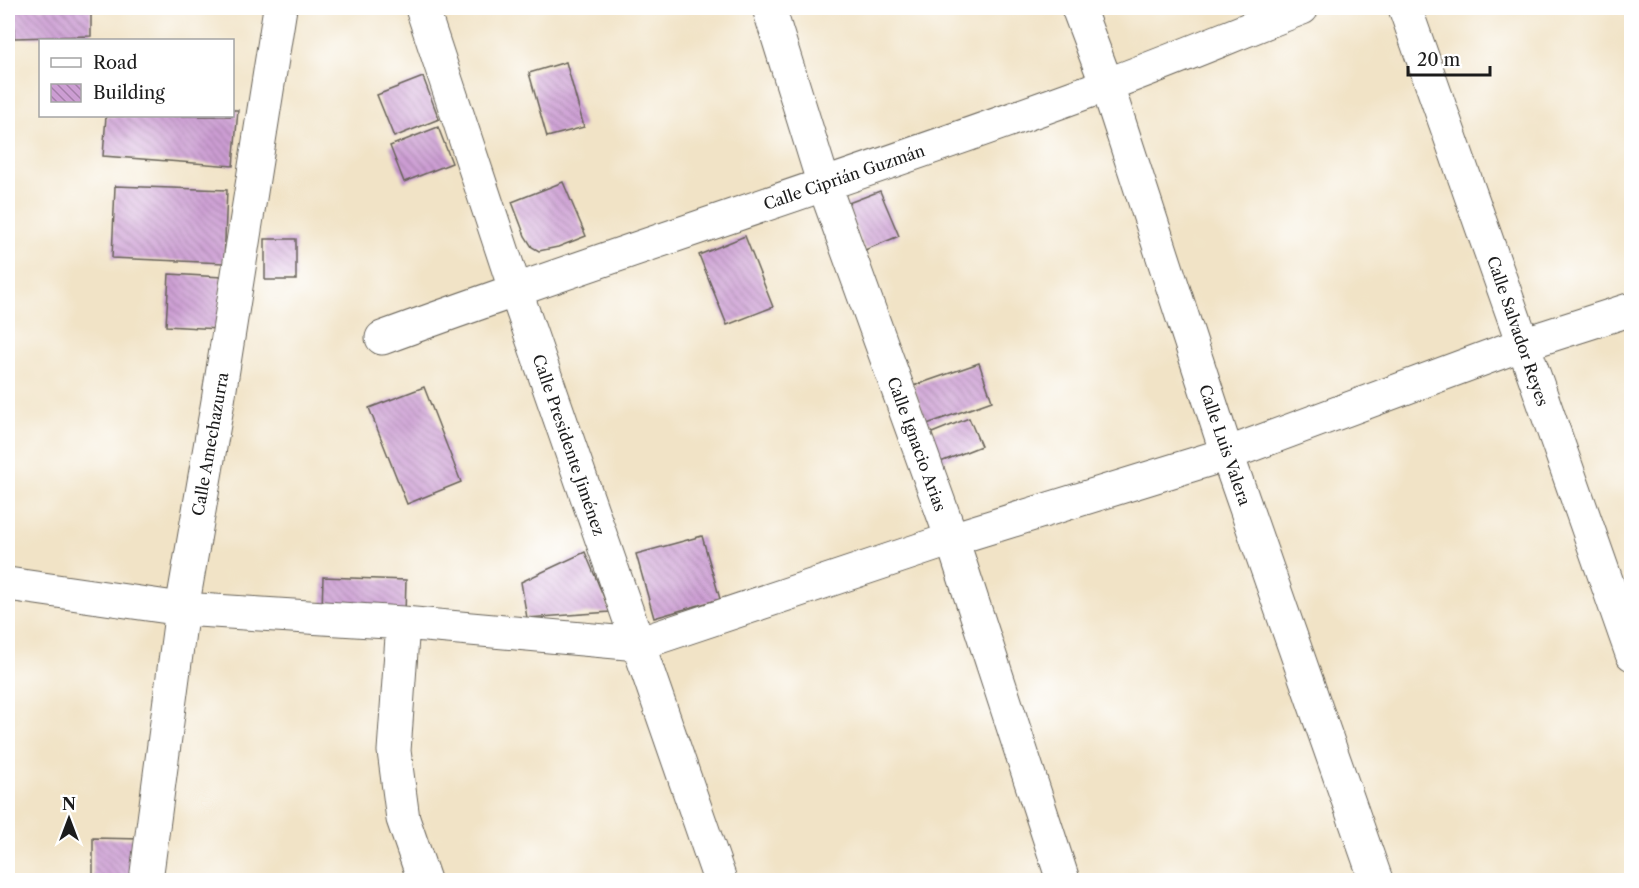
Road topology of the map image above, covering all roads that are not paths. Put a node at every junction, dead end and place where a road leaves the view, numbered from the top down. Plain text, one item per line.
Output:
1 (280, 8) edge
2 (422, 8) edge
3 (768, 8) edge
4 (1078, 8) edge
5 (1302, 8) edge
6 (1405, 8) edge
7 (1107, 85) junction
8 (824, 185) junction
9 (515, 289) junction
10 (1632, 309) edge
11 (382, 338) dead end
12 (1523, 344) junction
13 (1227, 454) junction
14 (952, 539) junction
15 (8, 584) edge
16 (182, 609) junction
17 (404, 623) junction
18 (638, 644) junction
19 (1632, 654) edge
20 (146, 880) edge
21 (424, 880) edge
22 (720, 880) edge
23 (1064, 880) edge
24 (1376, 880) edge

1 - 16 street, Calle Amechazurra
2 - 9 street, Calle Presidente Jiménez
3 - 8 street, Calle Ignacio Arias
4 - 7 street, Calle Luis Valera
5 - 7 street, Calle Ciprián Guzmán
6 - 12 street, Calle Salvador Reyes
7 - 8 street, Calle Ciprián Guzmán
7 - 13 street, Calle Luis Valera
8 - 9 street, Calle Ciprián Guzmán
8 - 14 street, Calle Ignacio Arias
9 - 11 street, Calle Ciprián Guzmán
9 - 18 street, Calle Presidente Jiménez
10 - 12 street
12 - 13 street
12 - 19 street, Calle Salvador Reyes
13 - 14 street
13 - 24 street, Calle Luis Valera
14 - 18 street
14 - 23 street, Calle Ignacio Arias
15 - 16 street
16 - 17 street
16 - 20 street, Calle Amechazurra
17 - 18 street
17 - 21 street
18 - 22 street, Calle Presidente Jiménez

